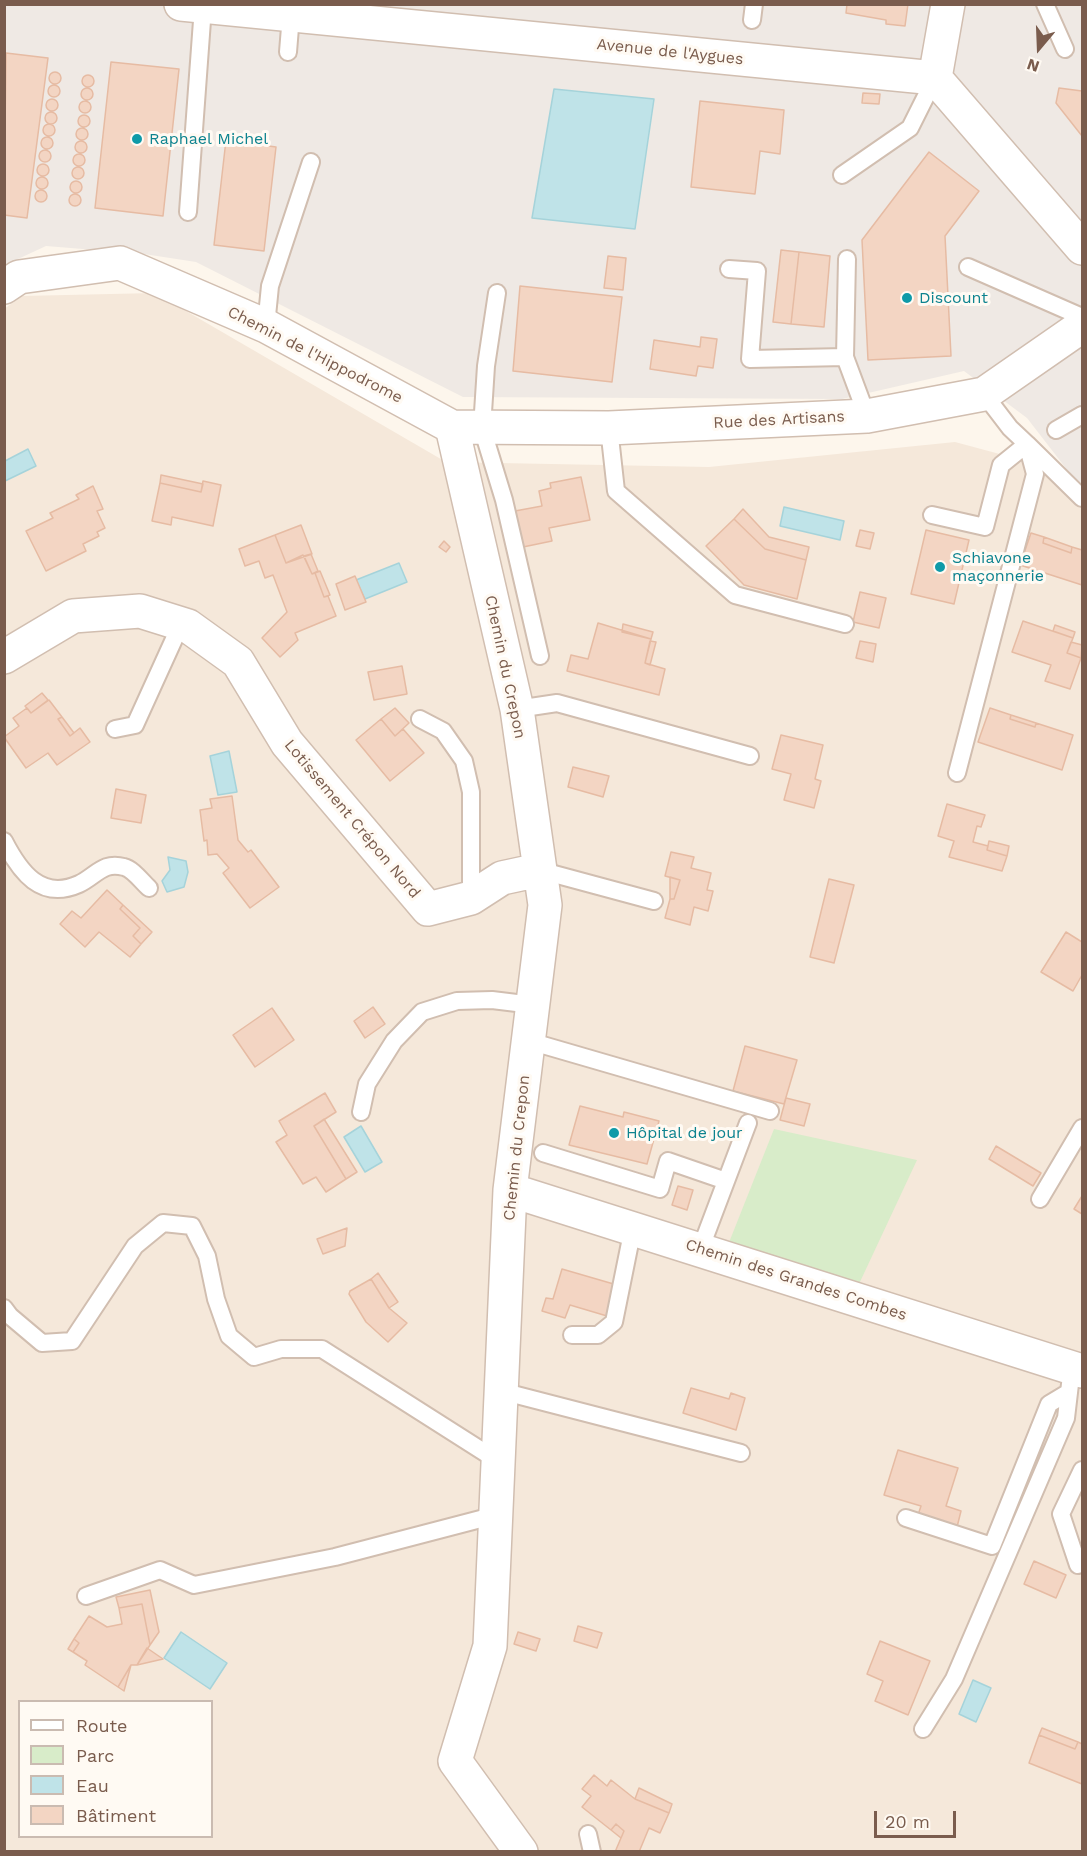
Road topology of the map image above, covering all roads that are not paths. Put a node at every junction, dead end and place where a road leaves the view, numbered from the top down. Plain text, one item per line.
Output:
1 (948, 4) edge
2 (1045, 4) edge
3 (192, 6) edge
4 (371, 14) edge
5 (291, 15) junction
6 (1065, 49) dead end
7 (288, 52) dead end
8 (935, 78) junction
9 (311, 162) dead end
10 (842, 175) dead end
11 (188, 212) dead end
12 (1083, 248) edge
13 (847, 260) dead end
14 (969, 267) dead end
15 (729, 270) dead end
16 (4, 287) edge
17 (497, 293) dead end
18 (266, 326) junction
19 (1081, 330) edge
20 (845, 357) junction
21 (984, 394) junction
22 (1083, 415) edge
23 (867, 416) junction
24 (467, 428) junction
25 (609, 428) junction
26 (1056, 430) dead end
27 (1027, 444) junction
28 (1083, 498) edge
29 (932, 516) dead end
30 (845, 624) dead end
31 (188, 626) junction
32 (540, 656) dead end
33 (4, 657) edge
34 (517, 709) junction
35 (420, 719) dead end
36 (115, 729) dead end
37 (750, 756) dead end
38 (957, 773) dead end
39 (4, 842) edge
40 (539, 870) junction
41 (149, 888) dead end
42 (471, 898) junction
43 (654, 901) dead end
44 (533, 1005) junction
45 (529, 1041) junction
46 (770, 1111) dead end
47 (361, 1112) dead end
48 (748, 1123) dead end
49 (1083, 1128) edge
50 (543, 1153) dead end
51 (726, 1181) junction
52 (510, 1190) junction
53 (1040, 1199) dead end
54 (633, 1228) junction
55 (700, 1250) junction
56 (4, 1308) edge
57 (572, 1335) dead end
58 (1074, 1376) edge
59 (501, 1391) junction
60 (741, 1453) dead end
61 (498, 1461) junction
62 (1083, 1470) edge
63 (496, 1515) junction
64 (906, 1518) dead end
65 (1078, 1564) dead end
66 (86, 1596) dead end
67 (923, 1729) dead end
68 (588, 1834) dead end
69 (521, 1851) edge
70 (592, 1851) edge

1 - 8 street
2 - 6 lane
3 - 5 street, Avenue de l'Aygues
3 - 11 lane
4 - 5 street, Avenue de l'Aygues
4 - 8 street, Avenue de l'Aygues
5 - 7 lane
8 - 10 lane
8 - 12 street
9 - 18 lane
13 - 20 lane
14 - 19 lane
15 - 20 lane
16 - 18 street, Chemin de l'Hippodrome
17 - 24 lane
18 - 24 street, Chemin de l'Hippodrome
19 - 21 street, Rue des Artisans
20 - 23 lane
21 - 23 street, Rue des Artisans
21 - 27 lane
22 - 26 lane
23 - 25 street, Rue des Artisans
24 - 25 street, Rue des Artisans
24 - 32 lane
24 - 34 street, Chemin du Crepon
25 - 30 lane
27 - 28 lane
27 - 29 lane
27 - 38 lane
31 - 33 street, Lotissement Crépon Nord
31 - 36 lane
31 - 42 street, Lotissement Crépon Nord
34 - 37 lane
34 - 40 street, Chemin du Crepon
35 - 42 lane
39 - 41 lane
40 - 42 street, Lotissement Crépon Nord
40 - 43 lane
40 - 44 street, Chemin du Crepon
44 - 45 street, Chemin du Crepon
44 - 47 lane
45 - 46 lane
45 - 52 street, Chemin du Crepon
48 - 51 lane
49 - 53 lane
50 - 51 lane
51 - 55 lane
52 - 54 street, Chemin des Grandes Combes
52 - 59 street, Chemin du Crepon
54 - 55 street, Chemin des Grandes Combes
54 - 57 lane
55 - 58 street, Chemin des Grandes Combes
56 - 61 lane
58 - 64 lane
58 - 67 lane
59 - 60 lane
59 - 61 street, Chemin du Crepon
61 - 63 street, Chemin du Crepon
62 - 65 lane
63 - 66 lane
63 - 69 street, Chemin du Crepon
68 - 70 lane

